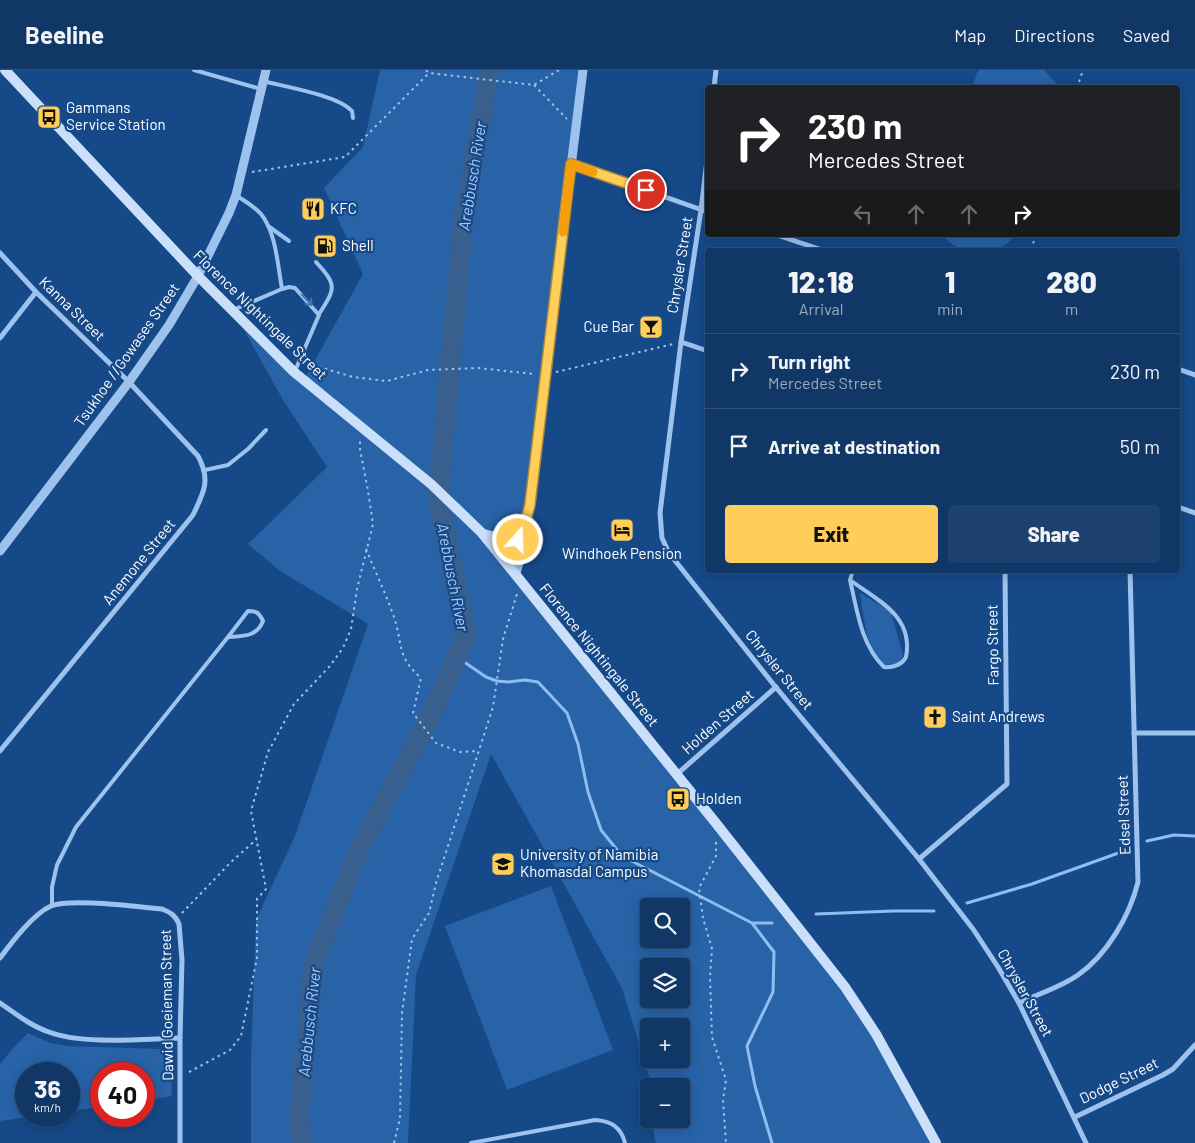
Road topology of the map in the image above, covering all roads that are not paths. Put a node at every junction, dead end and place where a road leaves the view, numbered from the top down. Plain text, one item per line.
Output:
1 (5, 70) edge
2 (194, 70) edge
3 (266, 70) edge
4 (583, 70) edge
5 (716, 70) edge
6 (262, 85) junction
7 (714, 85) edge
8 (353, 118) dead end
9 (571, 164) junction
10 (705, 177) edge
11 (236, 195) junction
12 (701, 210) junction
13 (705, 211) edge
14 (268, 226) junction
15 (783, 237) edge
16 (289, 240) dead end
17 (816, 248) edge
18 (0, 253) edge
19 (316, 262) dead end
20 (198, 276) junction
21 (282, 289) junction
22 (36, 292) junction
23 (233, 310) junction
24 (319, 314) junction
25 (0, 338) edge
26 (681, 342) junction
27 (705, 350) edge
28 (1180, 370) edge
29 (294, 372) junction
30 (1195, 375) edge
31 (129, 382) junction
32 (266, 430) dead end
33 (205, 470) junction
34 (1180, 508) edge
35 (1195, 513) edge
36 (528, 514) junction
37 (522, 526) junction
38 (482, 534) junction
39 (2, 545) edge
40 (852, 573) edge
41 (1005, 573) edge
42 (1130, 573) edge
43 (515, 574) junction
44 (850, 580) junction
45 (228, 637) junction
46 (776, 687) junction
47 (1134, 733) junction
48 (1195, 733) edge
49 (0, 751) edge
50 (676, 775) junction
51 (919, 859) junction
52 (52, 906) junction
53 (0, 958) edge
54 (0, 1003) edge
55 (1019, 1003) junction
56 (180, 1038) junction
57 (1195, 1045) edge
58 (1075, 1117) junction
59 (180, 1143) edge
60 (471, 1143) edge
61 (624, 1143) edge
62 (936, 1143) edge
63 (1086, 1143) edge

1 - 20 main road, Florence Nightingale Street
2 - 6 lane
3 - 6 street, Tsukhoe //Gowases Street
4 - 9 street
5 - 7 street
6 - 8 lane
6 - 11 street, Tsukhoe //Gowases Street
9 - 12 street
9 - 36 street
10 - 12 street, Chrysler Street
11 - 14 lane
11 - 20 street, Tsukhoe //Gowases Street
12 - 13 street
12 - 26 street, Chrysler Street
14 - 16 lane
14 - 21 lane
15 - 17 street
18 - 22 street, Kanna Street
19 - 24 lane
20 - 23 main road, Florence Nightingale Street
20 - 31 street, Tsukhoe //Gowases Street
21 - 23 lane
21 -> 24 lane
22 - 25 street
22 - 31 street, Kanna Street
23 - 29 main road, Florence Nightingale Street
24 - 29 lane
26 - 27 street
26 - 46 street, Chrysler Street
28 - 30 street
29 - 38 main road, Florence Nightingale Street
31 - 33 street
31 - 39 street, Tsukhoe //Gowases Street
32 - 33 lane
33 - 49 street, Anemone Street
34 - 35 street
36 - 37 street
36 - 43 street
37 - 38 main road
37 - 43 street
38 - 43 main road, Florence Nightingale Street
40 - 44 lane
41 - 51 street, Fargo Street
42 - 47 street, Edsel Street
43 - 50 main road, Florence Nightingale Street
44 - 44 lane
45 - 45 lane
45 - 52 lane
46 - 50 street, Holden Street
46 - 51 street, Chrysler Street
47 - 48 street
47 - 55 street, Edsel Street
50 - 62 main road, Florence Nightingale Street
51 - 55 street, Chrysler Street
52 - 53 street
52 - 56 street, Dawid Goeieman Street
54 - 56 street
55 - 58 street, Chrysler Street
56 - 59 street, Dawid Goeieman Street
57 - 58 street, Dodge Street
58 - 63 street, Chrysler Street
60 - 61 lane

